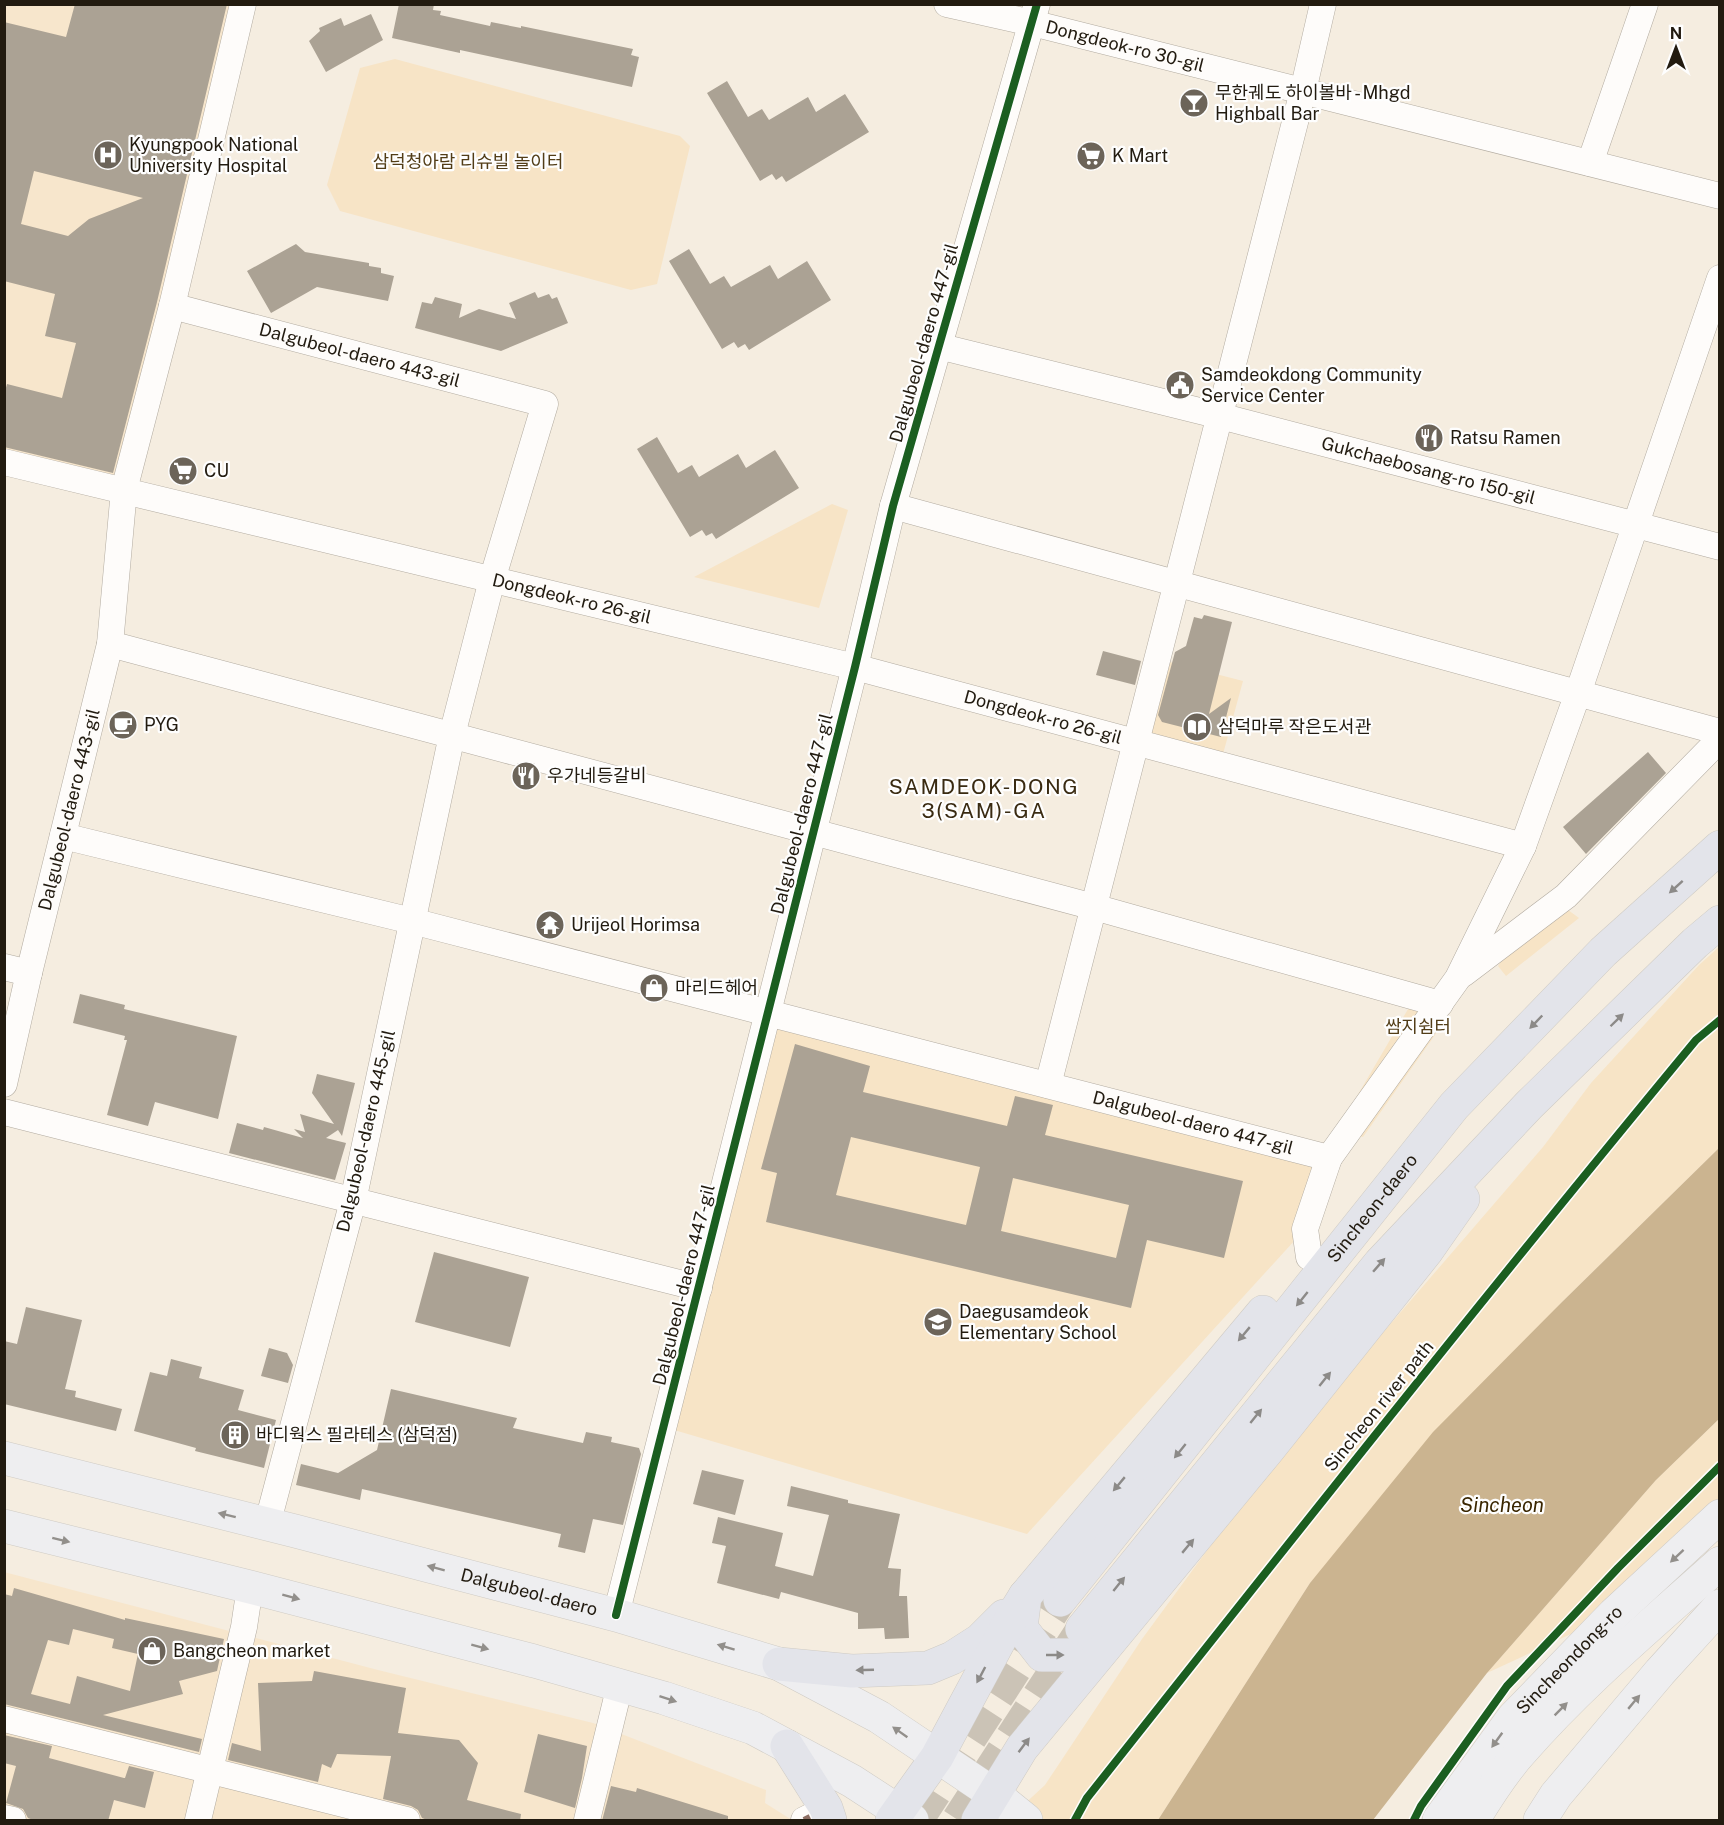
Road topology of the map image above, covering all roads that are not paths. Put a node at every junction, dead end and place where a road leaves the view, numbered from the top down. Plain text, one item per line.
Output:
1 (243, 4) edge
2 (947, 4) edge
3 (1323, 4) edge
4 (1645, 4) edge
5 (1034, 14) edge
6 (1303, 91) junction
7 (1590, 163) junction
8 (1719, 196) edge
9 (1719, 278) edge
10 (172, 306) junction
11 (938, 346) junction
12 (545, 404) joint
13 (1220, 416) junction
14 (4, 462) edge
15 (124, 490) junction
16 (893, 506) junction
17 (1636, 524) junction
18 (1719, 547) edge
19 (492, 580) junction
20 (1177, 584) junction
21 (110, 644) junction
22 (855, 667) junction
23 (1578, 693) junction
24 (1719, 732) edge
25 (452, 735) junction
26 (1719, 739) edge
27 (1137, 743) junction
28 (813, 831) junction
29 (63, 836) junction
30 (1523, 846) junction
31 (1719, 848) edge
32 (1094, 907) junction
33 (412, 921) junction
34 (1719, 922) edge
35 (4, 967) edge
36 (29, 974) junction
37 (1458, 978) junction
38 (1440, 1004) junction
39 (768, 1012) junction
40 (4, 1084) edge
41 (1048, 1085) junction
42 (1530, 1105) junction
43 (1454, 1106) junction
44 (4, 1112) edge
45 (1329, 1158) junction
46 (352, 1201) junction
47 (1309, 1257) junction
48 (699, 1288) junction
49 (4, 1458) edge
50 (1719, 1516) edge
51 (267, 1525) junction
52 (4, 1526) edge
53 (1719, 1563) edge
54 (250, 1587) junction
55 (1025, 1596) junction
56 (1060, 1600) tunnel mouth
57 (1719, 1606) edge
58 (616, 1616) junction
59 (1122, 1626) junction
60 (1082, 1629) tunnel mouth
61 (779, 1664) junction
62 (620, 1685) junction
63 (4, 1719) edge
64 (787, 1746) junction
65 (1519, 1754) junction
66 (937, 1757) junction
67 (210, 1770) junction
68 (1004, 1812) edge
69 (1545, 1814) edge
70 (4, 1818) edge
71 (901, 1818) edge
72 (815, 1819) edge
73 (13, 1821) edge
74 (198, 1821) edge
75 (407, 1821) edge
76 (587, 1821) edge
77 (1439, 1821) edge
78 (1473, 1821) edge

1 - 10 street, Dalgubeol-daero 443-gil
2 - 5 street, Dongdeok-ro 30-gil
3 - 6 street
4 - 7 street
5 - 6 street, Dongdeok-ro 30-gil
5 - 11 street, Dalgubeol-daero 447-gil
6 - 7 street, Dongdeok-ro 30-gil
6 - 13 street
7 - 8 street, Dongdeok-ro 30-gil
9 - 17 street
10 - 12 street, Dalgubeol-daero 443-gil
10 - 15 street, Dalgubeol-daero 443-gil
11 - 13 street, Dalgubeol-daero 447-gil
11 - 16 street, Dalgubeol-daero 447-gil
12 - 19 street, Dalgubeol-daero 445-gil
13 - 17 street, Gukchaebosang-ro 150-gil
13 - 20 street, Dongdeok-ro 26-gil
14 - 15 street, Dongdeok-ro 26-gil
15 - 19 street, Dongdeok-ro 26-gil
15 - 21 street, Dalgubeol-daero 443-gil
16 - 20 street
16 - 22 street, Dalgubeol-daero 447-gil
17 - 18 street, Gukchaebosang-ro 150-gil
17 - 23 street
19 - 22 street, Dongdeok-ro 26-gil
19 - 25 street, Dalgubeol-daero 445-gil
20 - 23 street
20 - 27 street, Dongdeok-ro 26-gil
21 - 25 street
21 - 29 street, Dalgubeol-daero 443-gil
22 - 27 street, Dongdeok-ro 26-gil
22 - 28 street, Dalgubeol-daero 447-gil
23 - 24 street
23 - 30 street
25 - 28 street
25 - 33 street, Dalgubeol-daero 445-gil
26 - 37 street
27 - 30 street, Dongdeok-ro 26-gil
27 - 32 street, Dongdeok-ro 26-gil
28 - 32 street, Dalgubeol-daero 447-gil
28 - 39 street, Dalgubeol-daero 447-gil
29 - 33 street
29 - 36 street, Dalgubeol-daero 443-gil
30 - 37 street
31 -> 43 highway, Sincheon-daero
32 - 38 street, Dalgubeol-daero 447-gil
32 - 41 street, Dongdeok-ro 26-gil
33 - 39 street
33 - 46 street, Dalgubeol-daero 445-gil
42 -> 34 highway
35 - 36 street
36 - 40 street, Dalgubeol-daero 443-gil
37 - 38 street
38 - 45 street
39 - 41 street, Dalgubeol-daero 447-gil
39 - 48 street, Dalgubeol-daero 447-gil
41 - 45 street, Dalgubeol-daero 447-gil
59 -> 42 highway
60 -> 42 highway
43 - 47 highway
43 -> 56 highway, Sincheon-daero
44 - 46 street
45 - 47 street
46 - 48 street
46 - 51 street, Dalgubeol-daero 445-gil
47 -> 55 highway
48 - 58 street, Dalgubeol-daero 447-gil
51 -> 49 main road, Dalgubeol-daero
50 -> 77 main road, Sincheondong-ro
58 -> 51 main road, Dalgubeol-daero
52 -> 54 main road
65 -> 53 main road, Sincheondong-ro
54 -> 62 main road
54 - 67 street
55 -> 59 highway
55 -> 61 highway
55 -> 66 highway
69 -> 57 main road
61 -> 58 main road, Dalgubeol-daero
68 -> 59 highway
66 -> 61 main road, Dalgubeol-daero
62 -> 64 main road
62 - 76 street
63 - 67 street
64 - 71 main road
64 - 72 highway
65 - 69 main road
65 - 78 main road, Sincheondong-ro
66 - 68 main road, Dalgubeol-daero
66 - 71 highway
67 - 74 street
67 - 75 street
70 - 73 street

